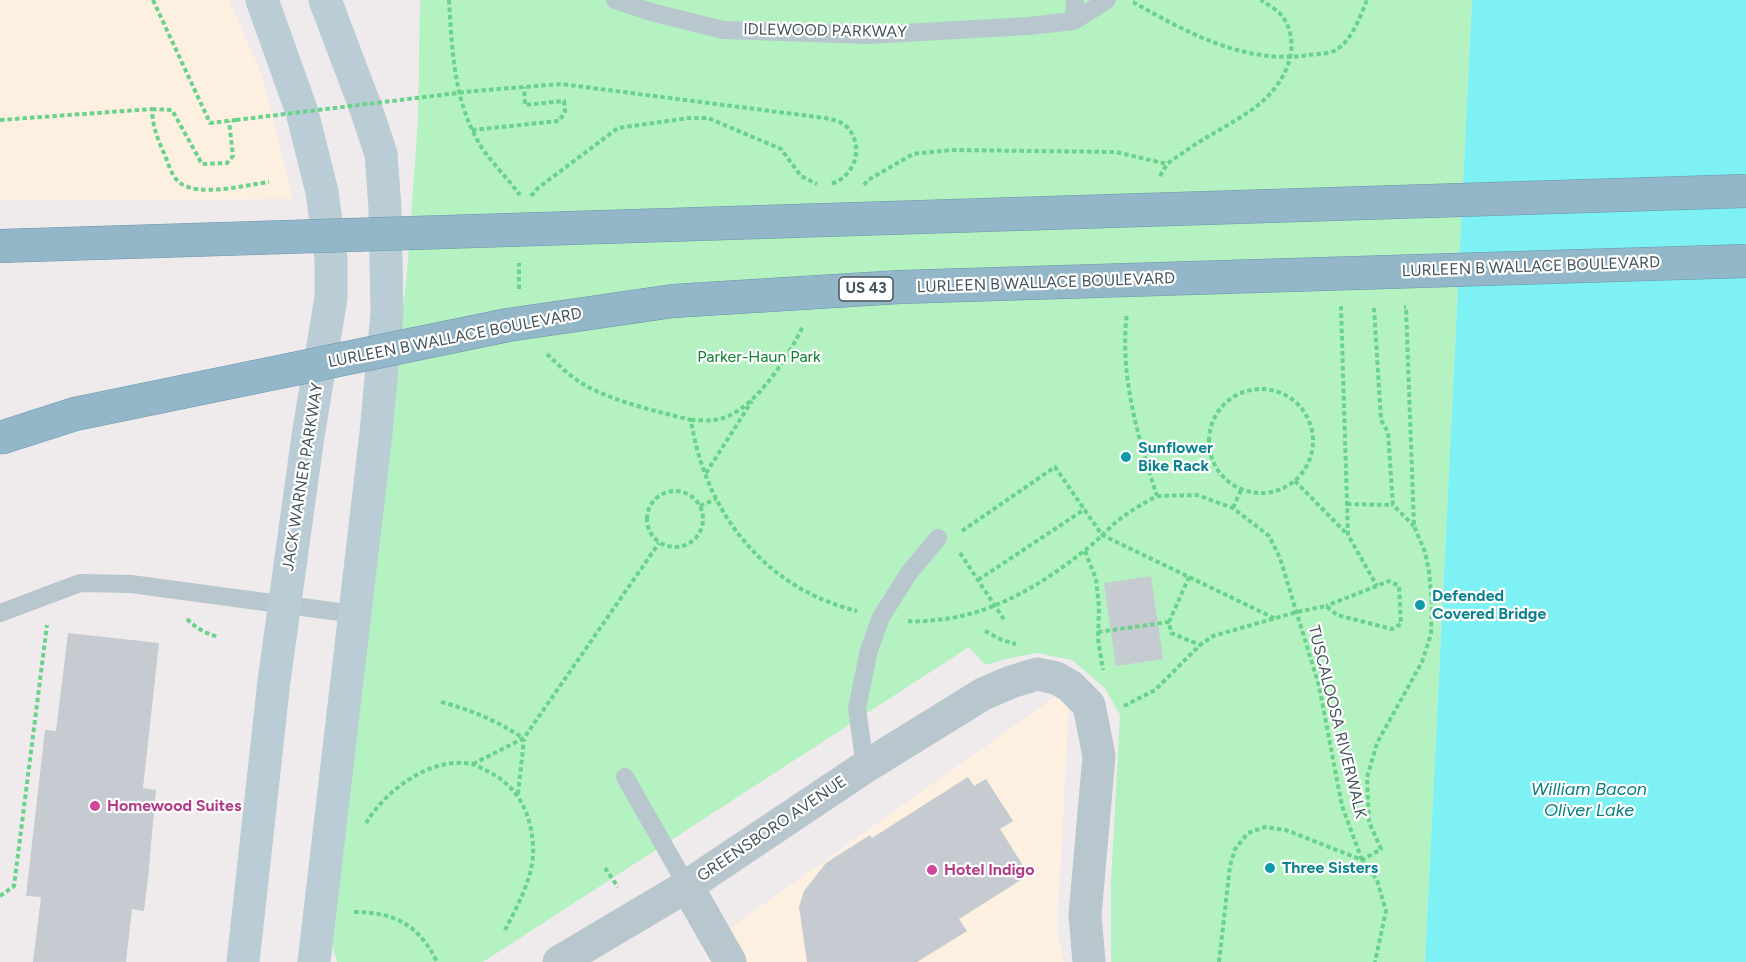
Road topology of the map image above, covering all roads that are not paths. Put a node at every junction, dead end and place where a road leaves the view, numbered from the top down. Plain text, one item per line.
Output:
1 (262, 0) edge
2 (326, 0) edge
3 (615, 0) edge
4 (1075, 0) edge
5 (1107, 0) edge
6 (1074, 21) junction
7 (1746, 191) edge
8 (0, 246) edge
9 (1746, 261) edge
10 (0, 438) edge
11 (938, 538) dead end
12 (284, 605) junction
13 (0, 613) edge
14 (354, 614) junction
15 (865, 767) junction
16 (625, 777) dead end
17 (687, 886) junction
18 (316, 960) edge
19 (243, 962) edge
20 (559, 962) edge
21 (730, 962) edge
22 (1089, 962) edge

1 - 12 main road, JACK WARNER PARKWAY
2 - 14 main road
3 - 6 lane, IDLEWOOD PARKWAY
4 - 6 lane
5 - 6 lane, IDLEWOOD PARKWAY
7 - 8 highway, bridge
9 - 10 highway, LURLEEN B WALLACE BOULEVARD / US 43, bridge
11 - 15 lane
12 - 13 lane
12 - 14 lane
12 - 19 main road, JACK WARNER PARKWAY
14 - 18 main road
15 - 17 street, GREENSBORO AVENUE
15 - 22 street, GREENSBORO AVENUE
16 - 17 lane
17 - 20 street, GREENSBORO AVENUE
17 - 21 street

